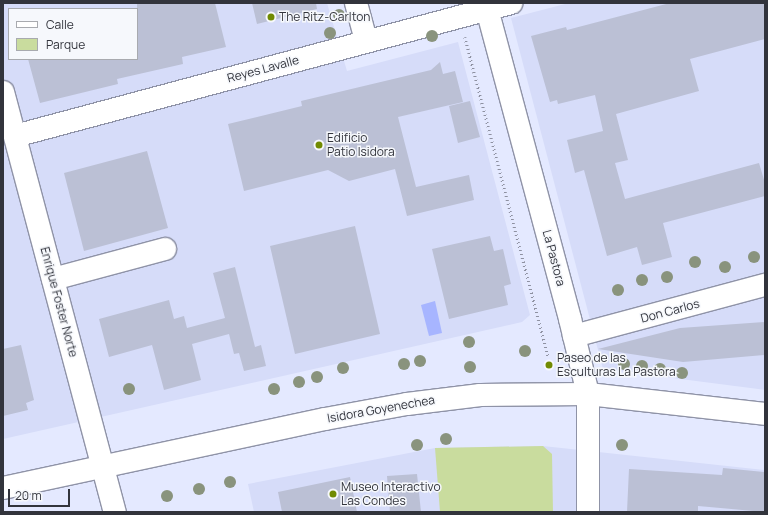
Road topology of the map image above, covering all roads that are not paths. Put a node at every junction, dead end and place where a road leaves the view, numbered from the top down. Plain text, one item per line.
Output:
1 (356, 3) edge
2 (511, 3) edge
3 (487, 9) junction
4 (366, 41) junction
5 (3, 92) edge
6 (15, 136) junction
7 (165, 249) dead end
8 (53, 279) junction
9 (765, 285) edge
10 (574, 336) junction
11 (588, 394) junction
12 (765, 414) edge
13 (103, 465) junction
14 (3, 488) edge
15 (115, 512) edge
16 (588, 512) edge

1 - 4 street
2 - 3 street, Reyes Lavalle
3 - 4 street, Reyes Lavalle
3 - 10 street, La Pastora
4 - 6 street, Reyes Lavalle
5 - 6 street, Enrique Foster Norte
6 - 8 street, Enrique Foster Norte
7 - 8 street
8 - 13 street, Enrique Foster Norte
9 - 10 street, Don Carlos
10 - 11 street, La Pastora
11 - 12 street, Isidora Goyenechea
11 - 13 street, Isidora Goyenechea
11 - 16 street, La Pastora
13 - 14 street, Isidora Goyenechea
13 - 15 street, Enrique Foster Norte

